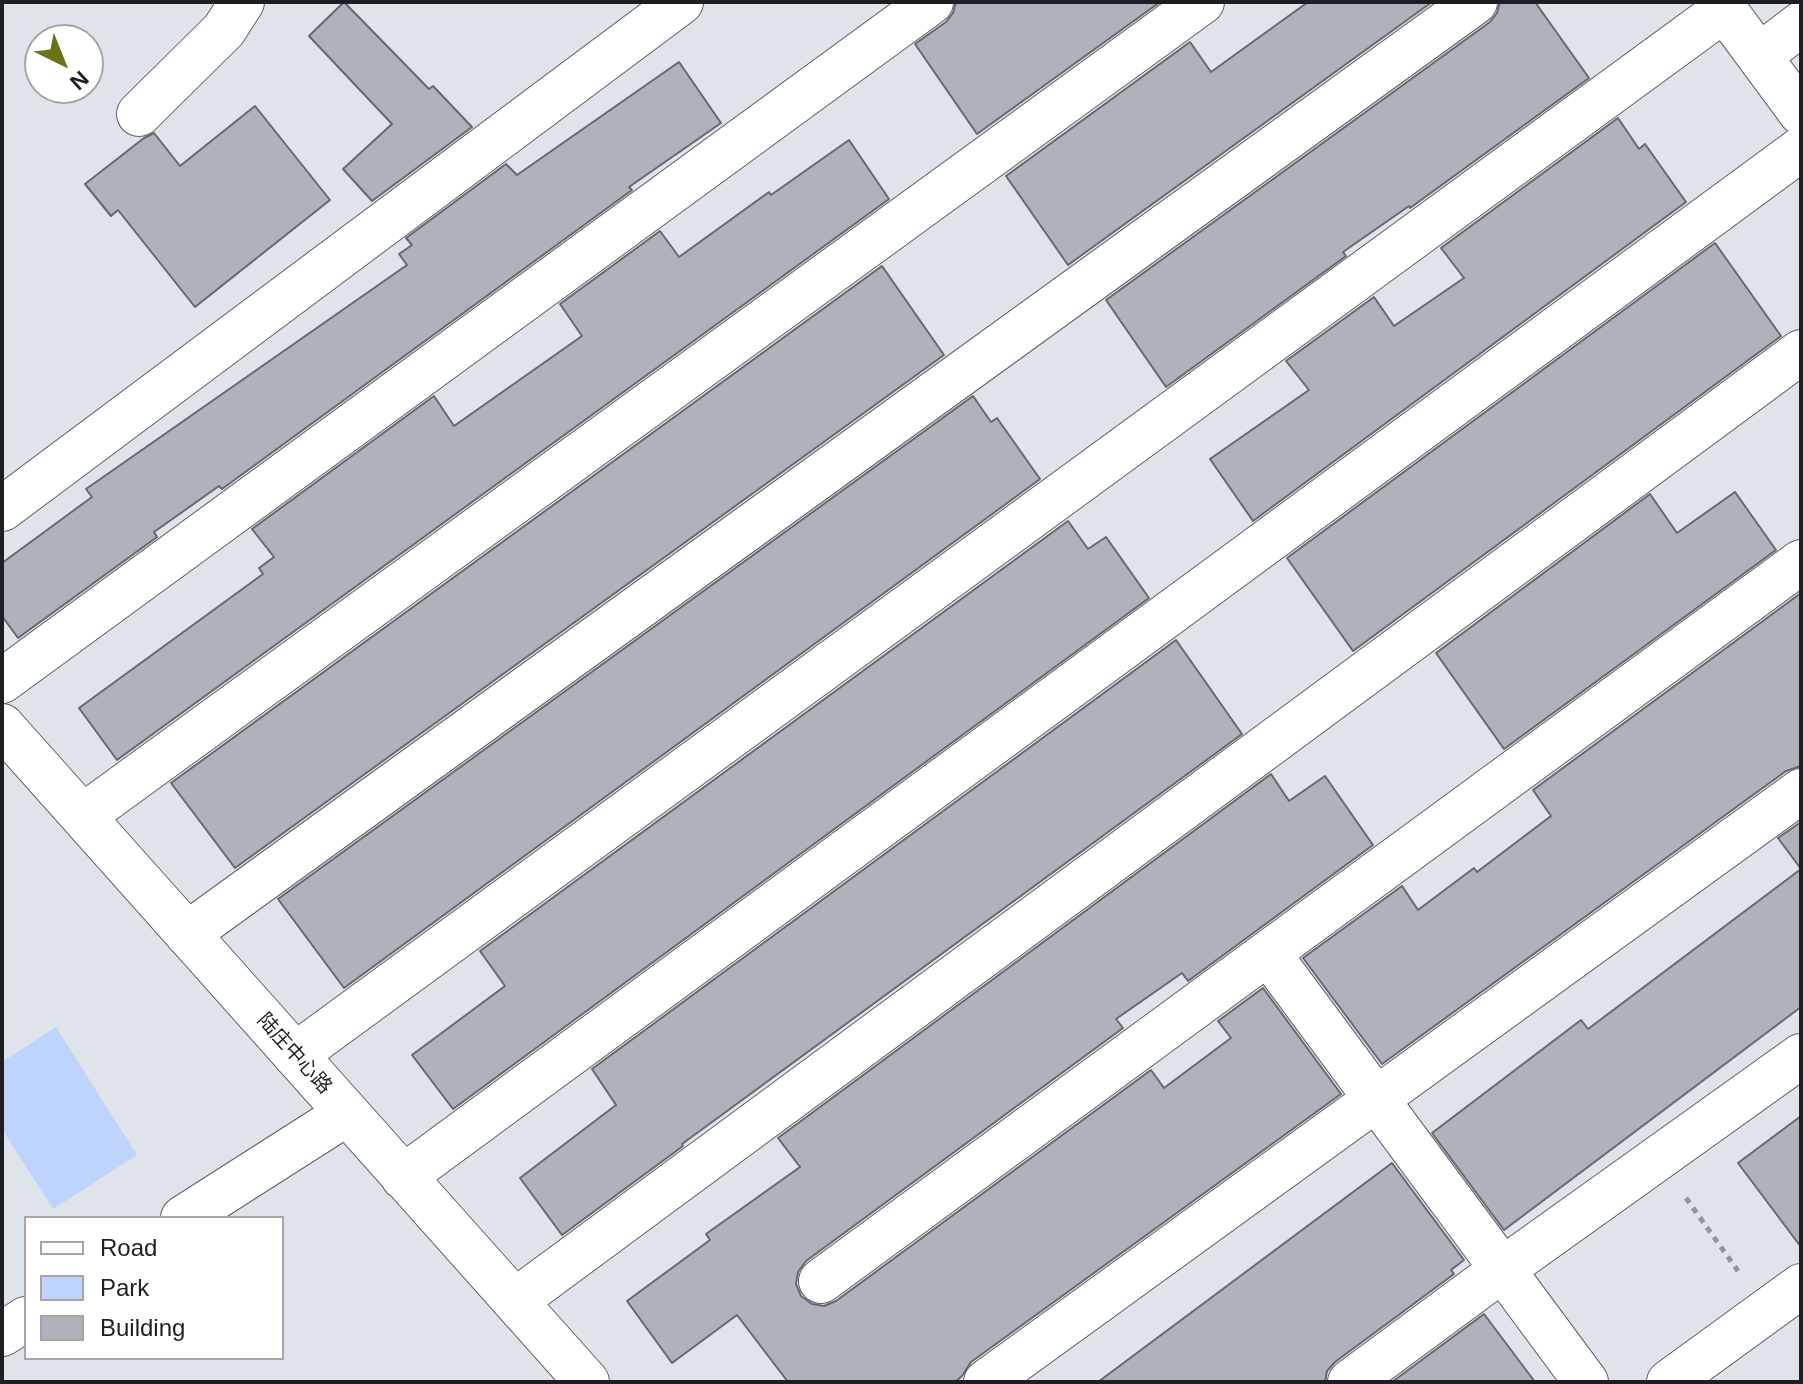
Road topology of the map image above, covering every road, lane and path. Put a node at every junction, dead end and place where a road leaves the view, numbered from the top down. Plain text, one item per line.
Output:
1 (242, 2) edge
2 (681, 2) edge
3 (931, 2) edge
4 (1202, 2) edge
5 (1475, 2) edge
6 (1722, 6) edge
7 (1801, 24) edge
8 (1759, 56) junction
9 (1801, 113) edge
10 (139, 114) dead end
11 (1801, 149) edge
12 (1801, 352) edge
13 (2, 509) edge
14 (1801, 562) edge
15 (2, 681) edge
16 (2, 726) edge
17 (1801, 791) edge
18 (83, 816) junction
19 (187, 934) junction
20 (1268, 953) junction
21 (295, 1055) junction
22 (1801, 1056) edge
23 (1376, 1099) junction
24 (346, 1114) junction
25 (1657, 1158) junction
26 (403, 1177) junction
27 (186, 1216) edge
28 (1503, 1269) junction
29 (821, 1281) dead end
30 (1784, 1298) edge
31 (515, 1301) junction
32 (24, 1320) edge
33 (2, 1334) edge
34 (587, 1382) edge
35 (986, 1382) edge
36 (1350, 1382) edge
37 (1586, 1382) edge
38 (1669, 1382) edge

1 - 10 street
2 - 13 street
3 - 15 street
4 - 18 street
5 - 19 street
6 - 8 street
6 - 21 street
7 - 8 street
8 - 9 street
11 - 26 street
12 - 31 street
14 - 20 street
16 - 18 street, 陆庄中心路
17 - 23 street
18 - 19 street, 陆庄中心路
19 - 21 street, 陆庄中心路
20 - 23 street
20 - 29 street
21 - 24 street, 陆庄中心路
22 - 25 street
23 - 28 street
23 - 35 street
24 - 26 street, 陆庄中心路
24 - 27 street
25 - 28 street
25 - 30 path
26 - 31 street, 陆庄中心路
28 - 36 street
28 - 37 street
30 - 38 street
31 - 34 street, 陆庄中心路
32 - 33 street

